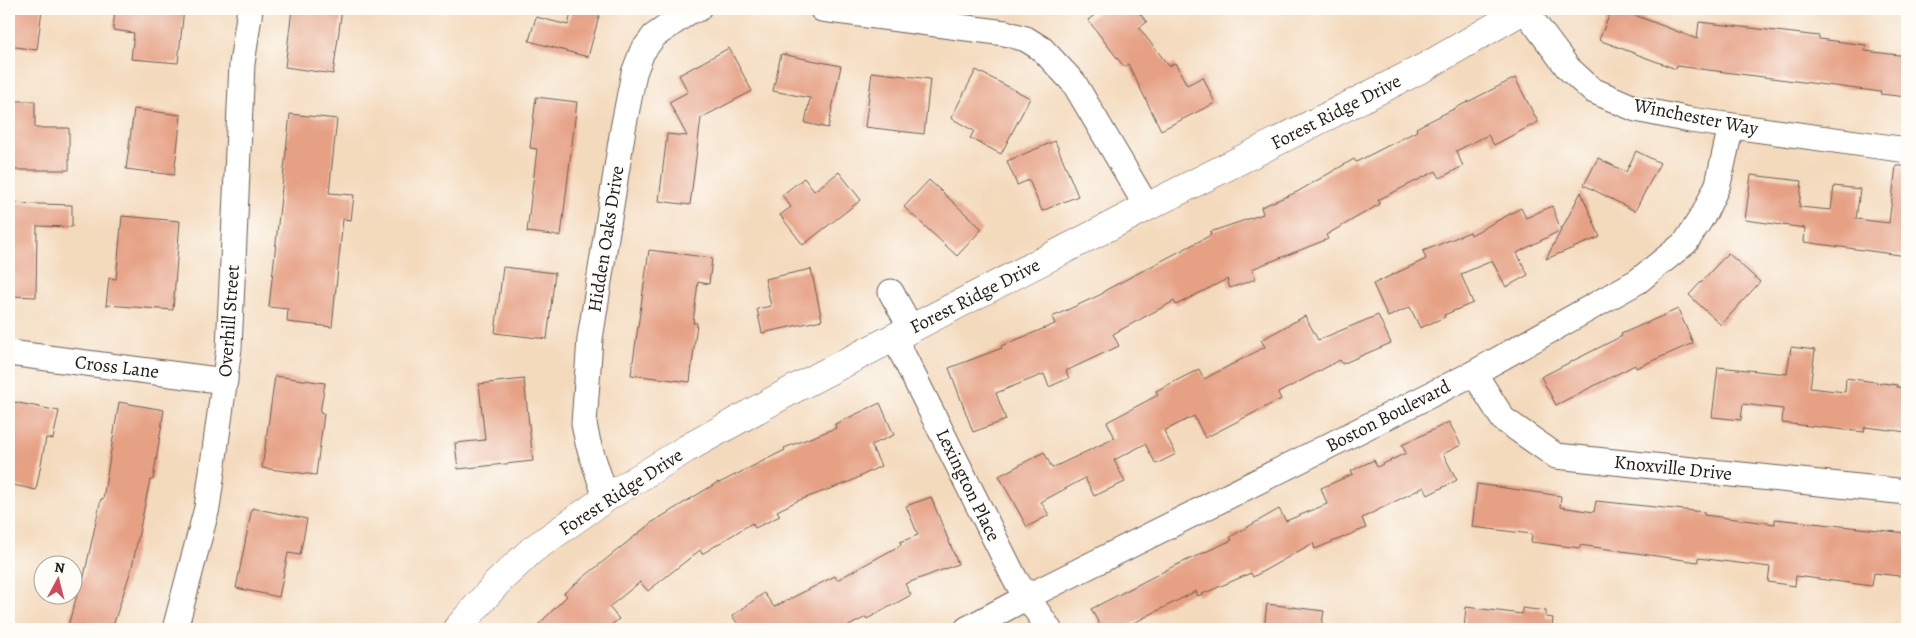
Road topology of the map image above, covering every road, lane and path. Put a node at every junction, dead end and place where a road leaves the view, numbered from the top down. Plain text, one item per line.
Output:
1 (250, 9) edge
2 (698, 9) edge
3 (822, 9) edge
4 (1524, 9) edge
5 (1731, 126) junction
6 (1907, 150) edge
7 (1147, 207) junction
8 (891, 292) dead end
9 (903, 333) junction
10 (9, 353) edge
11 (1474, 373) junction
12 (225, 381) junction
13 (1907, 492) edge
14 (606, 498) junction
15 (1027, 596) junction
16 (175, 629) edge
17 (457, 629) edge
18 (967, 629) edge
19 (1049, 629) edge

1 - 12 street, Overhill Street
2 - 14 street, Hidden Oaks Drive
3 - 7 street
4 - 5 street, Winchester Way
4 - 7 main road, Forest Ridge Drive
5 - 6 street, Winchester Way
5 - 11 street, Boston Boulevard
7 - 9 main road, Forest Ridge Drive
8 - 9 street, Lexington Place
9 - 14 main road, Forest Ridge Drive
9 - 15 street, Lexington Place
10 - 12 street, Cross Lane
11 - 13 street, Knoxville Drive
11 - 15 street, Boston Boulevard
12 - 16 street, Overhill Street
14 - 17 main road, Forest Ridge Drive
15 - 18 street, Boston Boulevard
15 - 19 street, Lexington Place

